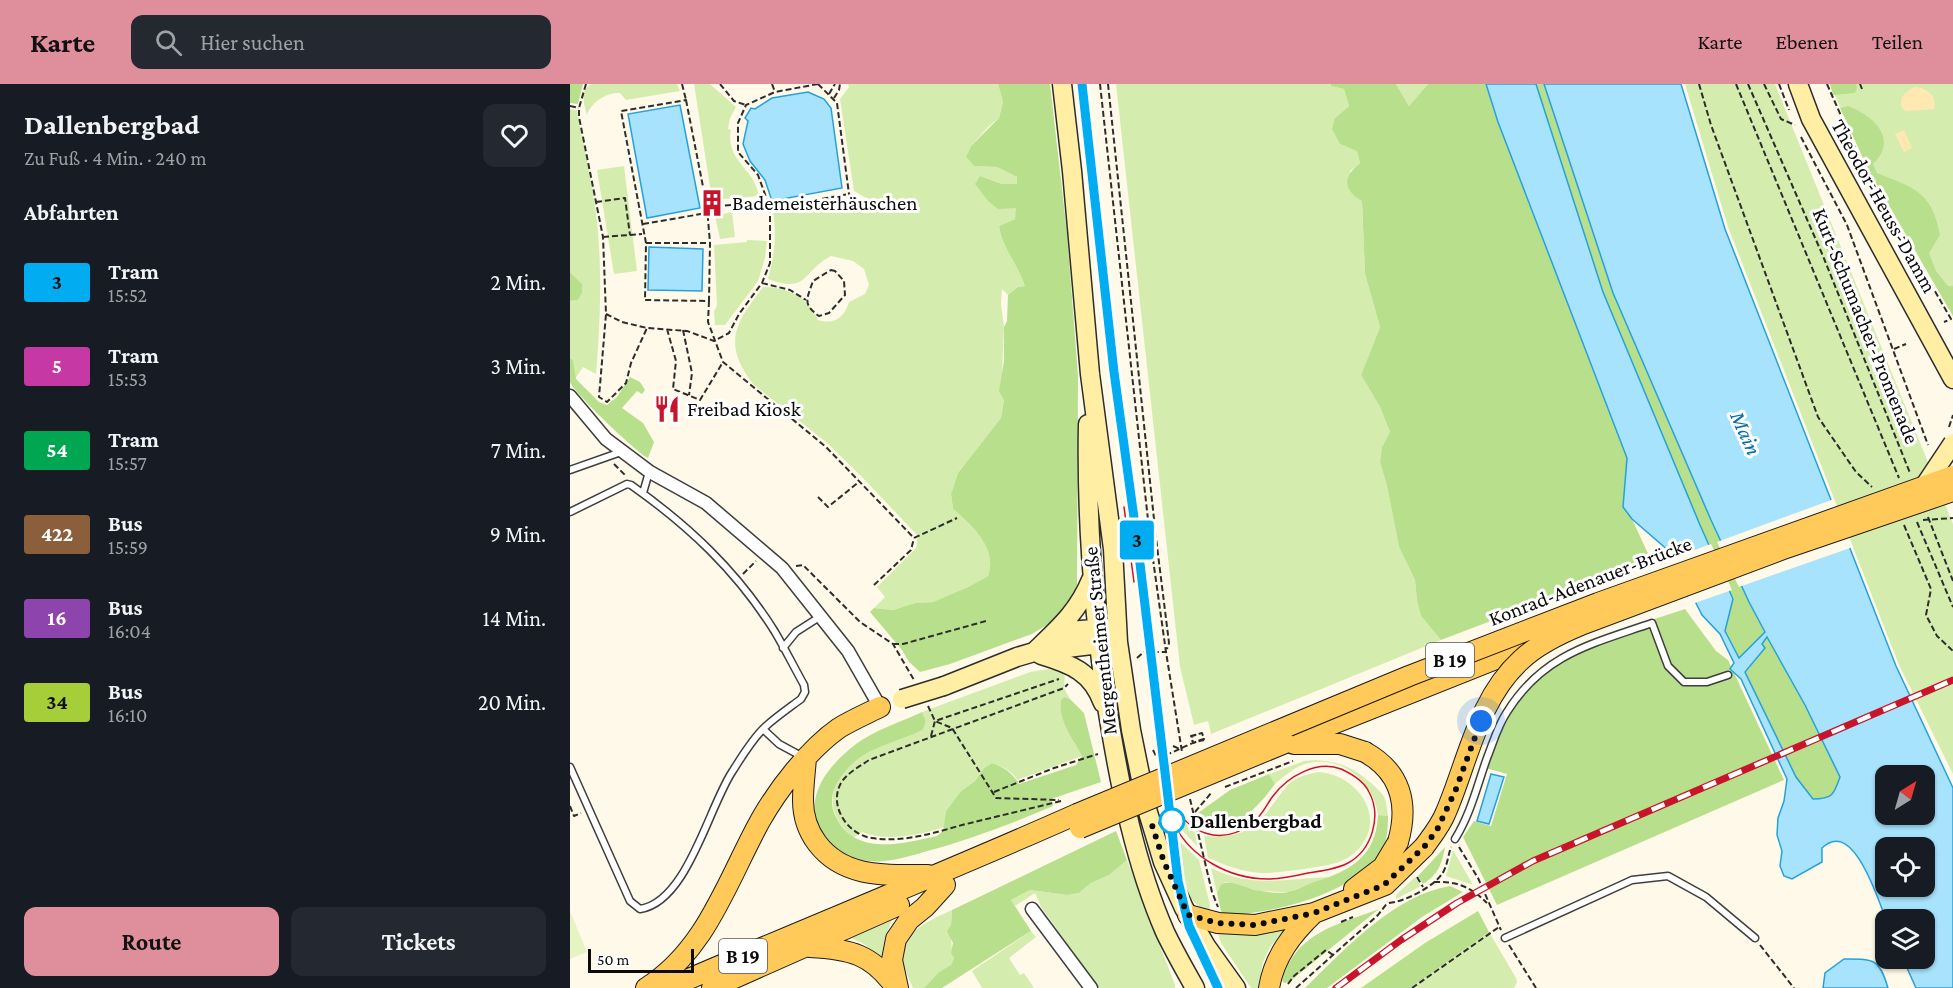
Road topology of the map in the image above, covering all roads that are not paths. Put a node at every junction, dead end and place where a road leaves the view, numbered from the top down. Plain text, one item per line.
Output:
1 (1062, 84) edge
2 (1798, 84) edge
3 (1090, 374) junction
4 (1953, 379) edge
5 (570, 396) edge
6 (1953, 443) edge
7 (622, 452) junction
8 (570, 470) edge
9 (650, 472) junction
10 (1953, 476) edge
11 (1953, 491) edge
12 (644, 493) junction
13 (1922, 493) junction
14 (1953, 503) edge
15 (570, 512) edge
16 (1092, 578) junction
17 (821, 616) junction
18 (1097, 636) junction
19 (1554, 636) junction
20 (1121, 642) junction
21 (783, 648) junction
22 (1034, 652) junction
23 (1728, 675) dead end
24 (880, 707) junction
25 (1110, 723) junction
26 (763, 729) junction
27 (1285, 743) junction
28 (806, 758) junction
29 (570, 767) edge
30 (1074, 814) junction
31 (1455, 839) road end
32 (943, 880) junction
33 (1332, 904) junction
34 (1032, 909) dead end
35 (1314, 913) junction
36 (1188, 915) junction
37 (1504, 938) road end
38 (1755, 938) road end
39 (804, 947) junction
40 (1192, 985) edge
41 (646, 988) edge
42 (668, 988) edge
43 (712, 988) edge
44 (897, 988) edge
45 (1091, 988) edge
46 (1236, 988) edge
47 (1269, 988) edge

1 - 3 main road, Mergentheimer Straße
2 - 4 main road, Theodor-Heuss-Damm
3 - 16 main road, Mergentheimer Straße
3 - 20 main road, Mergentheimer Straße
5 - 7 street
6 - 13 main road, bridge
7 - 8 lane
7 - 9 street
9 - 12 lane
9 - 17 street
10 - 13 main road, B 19, bridge
11 - 13 main road, B 19, bridge
12 - 15 lane
12 - 21 lane
13 - 14 main road
13 - 19 main road, Konrad-Adenauer-Brücke / B 19, bridge
13 - 30 main road, Konrad-Adenauer-Brücke / B 19, bridge
16 - 18 main road, Mergentheimer Straße
16 - 22 main road
17 - 21 lane
17 - 24 street
18 - 20 main road
18 - 22 main road
18 - 25 main road, Mergentheimer Straße
19 - 27 main road, B 19, bridge
19 - 33 main road, bridge
20 - 36 main road, Mergentheimer Straße
21 - 26 lane
22 - 24 main road, bridge
22 - 25 main road
23 - 31 lane
24 - 28 main road
25 - 40 main road, Mergentheimer Straße
26 - 28 lane
26 - 29 lane
27 - 30 main road, B 19, bridge
27 - 33 main road, bridge
28 - 32 main road
28 - 41 main road
30 - 32 main road, B 19
32 - 39 main road, B 19
32 - 42 main road, B 19
32 - 44 main road
33 - 35 main road
34 - 45 street
35 - 36 main road
35 - 47 main road
36 - 46 main road, Mergentheimer Straße
37 - 38 lane
39 - 43 main road, B 19
39 - 44 main road

